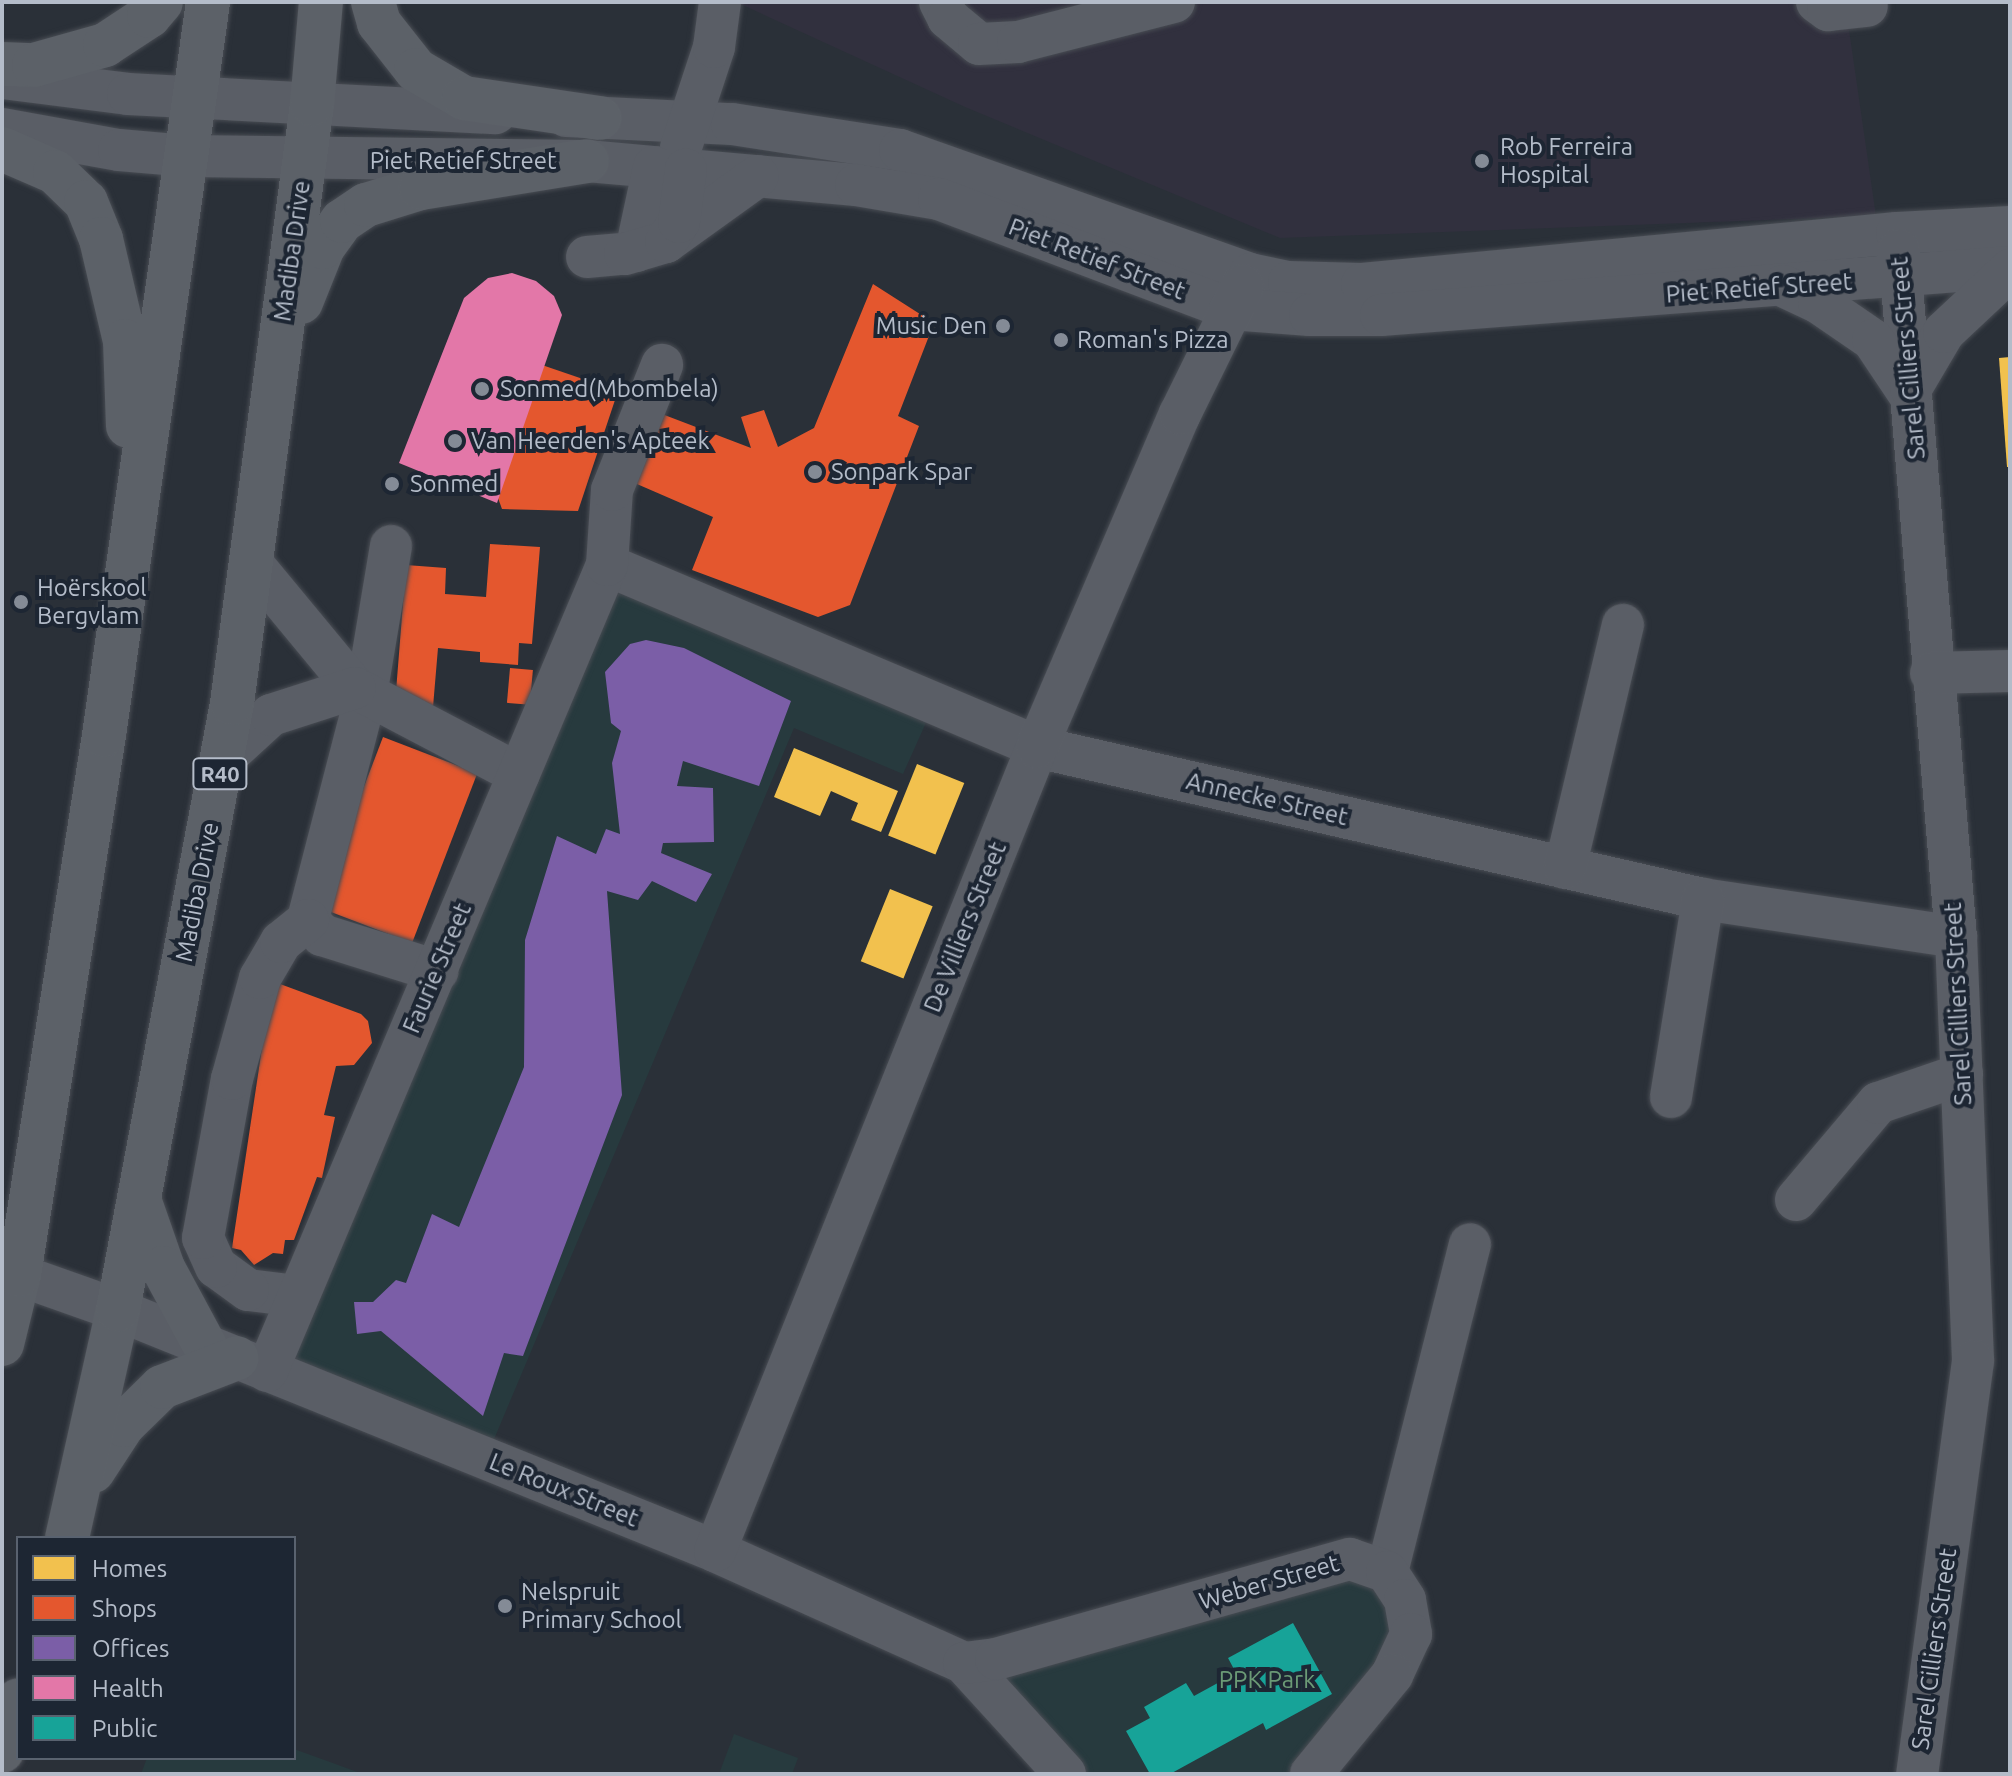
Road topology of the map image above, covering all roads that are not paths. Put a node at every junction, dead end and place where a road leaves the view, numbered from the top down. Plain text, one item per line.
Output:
1 (161, 2) edge
2 (208, 2) edge
3 (321, 2) edge
4 (373, 2) edge
5 (720, 2) edge
6 (940, 2) edge
7 (1174, 2) edge
8 (1817, 2) edge
9 (1867, 6) dead end
10 (2, 64) edge
11 (2, 78) edge
12 (195, 97) junction
13 (312, 104) junction
14 (600, 118) junction
15 (687, 122) junction
16 (2, 129) edge
17 (2, 149) edge
18 (187, 156) junction
19 (305, 160) junction
20 (587, 161) junction
21 (672, 168) junction
22 (758, 176) junction
23 (2010, 227) edge
24 (1897, 233) junction
25 (651, 247) junction
26 (587, 257) dead end
27 (2010, 269) edge
28 (1903, 278) junction
29 (1783, 286) junction
30 (1240, 292) junction
31 (277, 361) junction
32 (662, 365) dead end
33 (1911, 393) junction
34 (132, 537) junction
35 (391, 546) dead end
36 (607, 565) junction
37 (254, 566) junction
38 (1623, 625) dead end
39 (2010, 671) edge
40 (1931, 673) junction
41 (360, 692) junction
42 (1037, 747) junction
43 (223, 759) junction
44 (519, 774) junction
45 (1565, 868) junction
46 (1703, 899) junction
47 (308, 920) junction
48 (1956, 937) junction
49 (437, 971) junction
50 (1962, 1074) junction
51 (1671, 1097) dead end
52 (139, 1199) junction
53 (1796, 1200) dead end
54 (1470, 1244) dead end
55 (19, 1275) junction
56 (297, 1296) junction
57 (118, 1310) junction
58 (2, 1344) edge
59 (236, 1358) junction
60 (82, 1488) junction
61 (68, 1536) edge
62 (715, 1551) junction
63 (1387, 1572) junction
64 (964, 1663) junction
65 (16, 1706) edge
66 (2, 1751) edge
67 (1065, 1774) edge
68 (1311, 1774) edge
69 (1917, 1774) edge

1 - 10 main road
2 - 12 main road
3 - 13 main road, Madiba Drive / R40
4 - 14 main road
5 - 15 street
6 - 7 street
8 - 9 street
11 - 12 street, Piet Retief Street
12 - 13 street, Piet Retief Street
12 - 18 main road
13 - 14 street, Piet Retief Street
13 - 19 main road, Madiba Drive / R40
14 - 15 street, Piet Retief Street
15 - 21 street
15 - 30 street, Piet Retief Street
16 - 18 street, Piet Retief Street
17 - 34 main road
18 - 19 street, Piet Retief Street
18 - 34 main road
19 - 20 street, Piet Retief Street
19 - 31 main road, Madiba Drive / R40
20 - 21 street, Piet Retief Street
20 - 31 main road
21 - 22 street, Piet Retief Street
21 - 25 street
22 - 25 street
22 - 30 street, Piet Retief Street
23 - 24 street, Piet Retief Street
24 - 28 street, Sarel Cilliers Street
24 - 30 street, Piet Retief Street
25 - 26 street
27 - 28 street, Piet Retief Street
27 - 33 street
28 - 29 street, Piet Retief Street
28 - 33 street, Sarel Cilliers Street
29 - 30 street, Piet Retief Street
29 - 33 street
30 - 42 street, De Villiers Street
31 - 37 main road, Madiba Drive / R40
32 - 36 street, Faurie Street
33 - 40 street, Sarel Cilliers Street
34 - 55 main road
35 - 41 street
36 - 42 street, Annecke Street
36 - 44 street, Faurie Street
37 - 41 street
37 - 43 main road, Madiba Drive / R40
38 - 45 street
39 - 40 street
40 - 48 street, Sarel Cilliers Street
41 - 43 street
41 - 44 street
41 - 47 street
42 - 45 street, Annecke Street
42 - 62 street, De Villiers Street
43 - 52 main road, Madiba Drive / R40
44 - 49 street, Faurie Street
45 - 46 street, Annecke Street
46 - 48 street, Annecke Street
46 - 51 street
47 - 49 street
47 - 56 street
48 - 50 street, Sarel Cilliers Street
49 - 56 street, Faurie Street
50 - 53 street
50 - 69 street, Sarel Cilliers Street
52 - 57 main road, Madiba Drive / R40
52 - 59 main road
54 - 63 street
55 - 57 street, Le Roux Street
55 - 58 main road
56 - 59 street, Faurie Street
57 - 59 street, Le Roux Street
57 - 60 main road, Madiba Drive / R40
59 - 60 main road
59 - 62 street, Le Roux Street
60 - 61 main road, Madiba Drive / R40
62 - 64 street, Le Roux Street
63 - 64 street, Weber Street
63 - 68 street
64 - 67 street, Le Roux Street
65 - 66 main road

